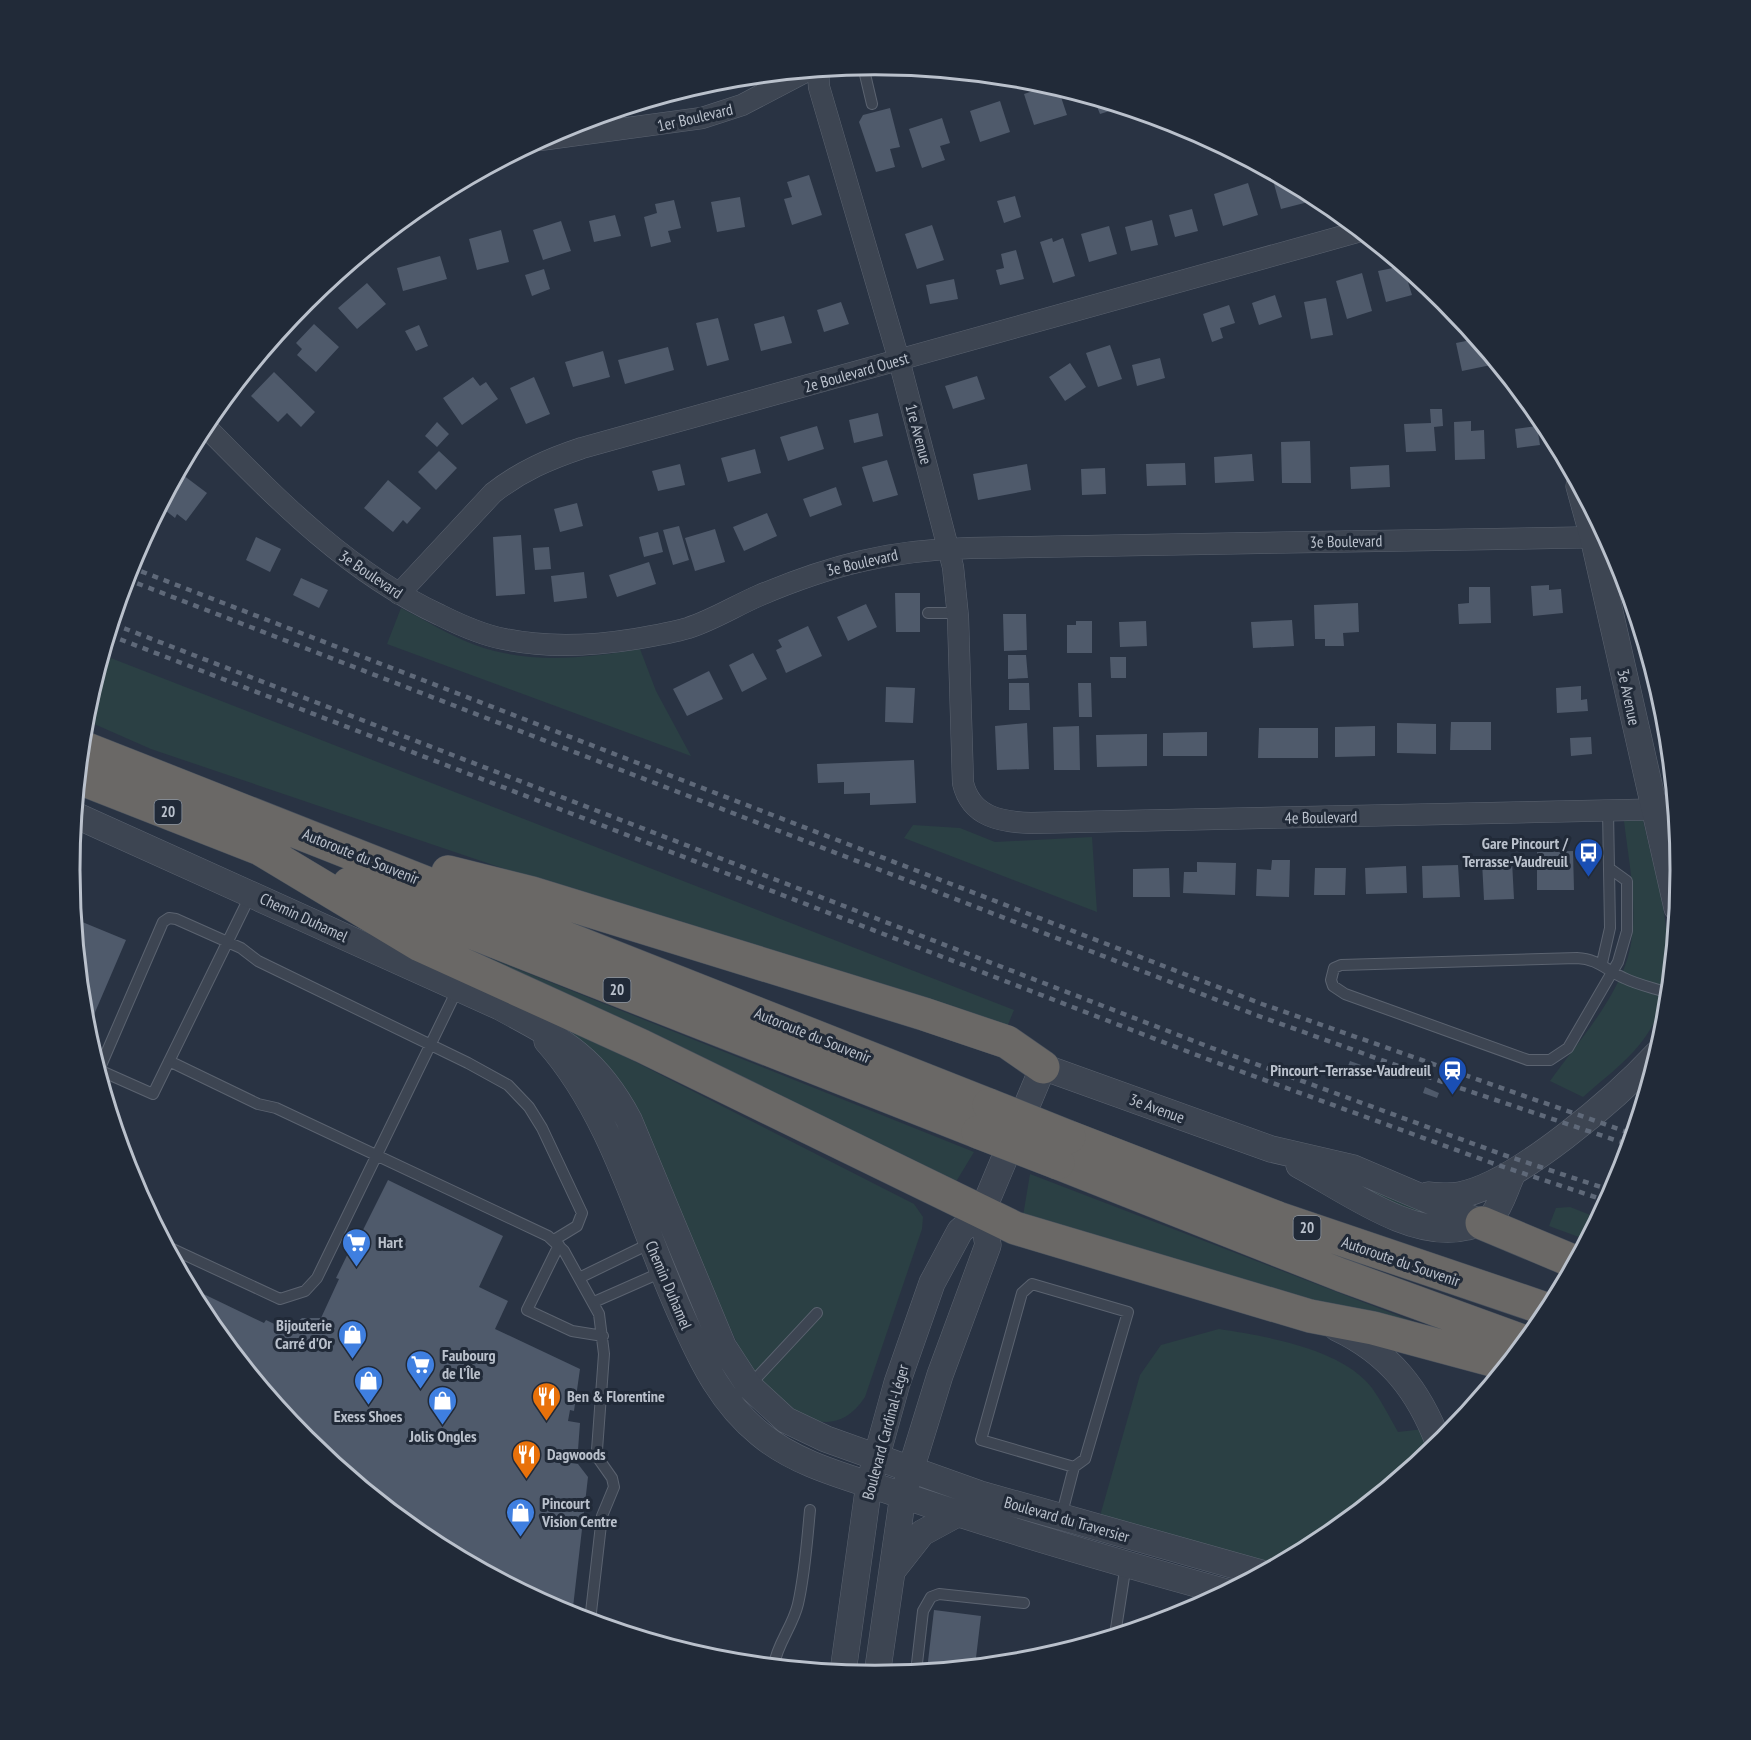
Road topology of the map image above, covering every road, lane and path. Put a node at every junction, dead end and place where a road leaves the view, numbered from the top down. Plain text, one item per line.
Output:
1 (865, 75) edge
2 (818, 78) edge
3 (789, 80) edge
4 (872, 104) dead end
5 (572, 136) edge
6 (1352, 234) edge
7 (899, 360) junction
8 (211, 432) edge
9 (1597, 537) edge
10 (948, 549) junction
11 (1603, 550) edge
12 (399, 594) junction
13 (928, 613) dead end
14 (957, 614) junction
15 (90, 750) edge
16 (86, 781) edge
17 (972, 804) joint
18 (1664, 809) edge
19 (1608, 811) junction
20 (82, 818) edge
21 (328, 843) junction
22 (256, 847) junction
23 (1670, 852) edge
24 (1609, 868) junction
25 (251, 893) junction
26 (226, 941) junction
27 (1602, 963) junction
28 (1613, 972) junction
29 (458, 988) junction
30 (1661, 990) edge
31 (431, 1046) junction
32 (104, 1059) edge
33 (169, 1060) junction
34 (1646, 1064) edge
35 (1043, 1067) junction
36 (107, 1074) edge
37 (984, 1118) junction
38 (1271, 1149) junction
39 (1064, 1150) junction
40 (377, 1156) junction
41 (1512, 1175) junction
42 (1416, 1195) junction
43 (982, 1212) junction
44 (1482, 1223) junction
45 (663, 1237) junction
46 (556, 1243) junction
47 (178, 1252) edge
48 (1569, 1259) edge
49 (675, 1267) junction
50 (579, 1278) junction
51 (594, 1302) junction
52 (1540, 1307) edge
53 (817, 1313) dead end
54 (1310, 1316) junction
55 (603, 1336) junction
56 (1517, 1339) edge
57 (1499, 1362) edge
58 (748, 1386) junction
59 (1435, 1435) edge
60 (875, 1456) junction
61 (1074, 1467) junction
62 (910, 1469) junction
63 (869, 1484) junction
64 (903, 1496) junction
65 (810, 1510) dead end
66 (957, 1514) junction
67 (1061, 1518) junction
68 (1126, 1564) junction
69 (1251, 1570) edge
70 (891, 1573) junction
71 (1214, 1589) edge
72 (1024, 1603) dead end
73 (591, 1612) edge
74 (1116, 1627) edge
75 (775, 1658) edge
76 (917, 1663) edge
77 (844, 1664) edge
78 (878, 1665) edge

1 - 4 lane
2 - 7 street, 1re Avenue
3 - 5 street, 1er Boulevard
6 - 7 street, 2e Boulevard Ouest
7 - 10 street, 1re Avenue
7 - 12 street, 2e Boulevard Ouest
8 - 12 street, 3e Boulevard
9 - 10 street, 3e Boulevard
10 - 12 street, 3e Boulevard
10 - 14 street, 1re Avenue
11 - 18 street, 3e Avenue
13 - 14 lane
14 - 17 street, 1re Avenue
15 - 21 highway, Autoroute du Souvenir / 20
16 - 22 highway, Autoroute du Souvenir / 20
17 - 19 street, 4e Boulevard
18 - 19 street, 4e Boulevard
18 - 23 street, 3e Avenue
19 - 24 lane
20 - 25 street, Chemin Duhamel
21 - 35 highway
21 - 37 highway, Autoroute du Souvenir / 20
22 - 37 highway, Autoroute du Souvenir / 20
22 - 43 highway
24 - 27 lane
24 - 28 lane
25 - 26 lane
25 - 29 street, Chemin Duhamel
26 - 31 lane
26 - 32 lane
26 - 33 lane
27 - 28 lane
27 - 28 lane
28 - 30 lane
29 - 31 lane
29 - 45 street, Chemin Duhamel
31 - 40 lane
31 - 46 lane
33 - 36 lane
33 - 40 lane
34 - 41 street, 3e Avenue
35 - 38 street, 3e Avenue
35 - 43 street, Boulevard Cardinal-Léger
37 - 39 highway, Autoroute du Souvenir / 20, bridge
38 - 42 street, 3e Avenue
38 - 44 street, 3e Avenue
39 - 52 highway, Autoroute du Souvenir / 20
39 - 56 highway, Autoroute du Souvenir / 20
40 - 46 lane
40 - 47 lane
41 - 42 street, 3e Avenue
41 - 44 street, 3e Avenue
42 - 44 street, 3e Avenue
43 - 54 highway
43 - 60 street, Boulevard Cardinal-Léger
43 - 62 street, Boulevard Cardinal-Léger
44 - 48 highway
45 - 49 street, Chemin Duhamel
45 - 50 lane
46 - 50 lane
46 - 55 lane
49 - 51 lane
49 - 58 street, Chemin Duhamel
49 - 63 street, Chemin Duhamel
50 - 51 lane
51 - 55 lane
53 - 58 lane
54 - 57 highway
54 - 59 street
55 - 73 lane
58 - 60 street, Chemin Duhamel
60 - 62 street, Boulevard du Traversier
60 - 63 street, Boulevard Cardinal-Léger
61 - 61 lane
61 - 67 lane
62 - 64 street, Boulevard Cardinal-Léger
62 - 67 street, Boulevard du Traversier
63 - 64 street, Boulevard du Traversier
63 - 77 street, Boulevard Cardinal-Léger
64 - 66 street, Boulevard du Traversier
64 - 70 street, Boulevard Cardinal-Léger
65 - 75 lane
66 - 68 street, Boulevard du Traversier
66 - 70 street
67 - 69 street, Boulevard du Traversier
68 - 71 street, Boulevard du Traversier
68 - 74 lane
70 - 78 street, Boulevard Cardinal-Léger
72 - 76 lane

